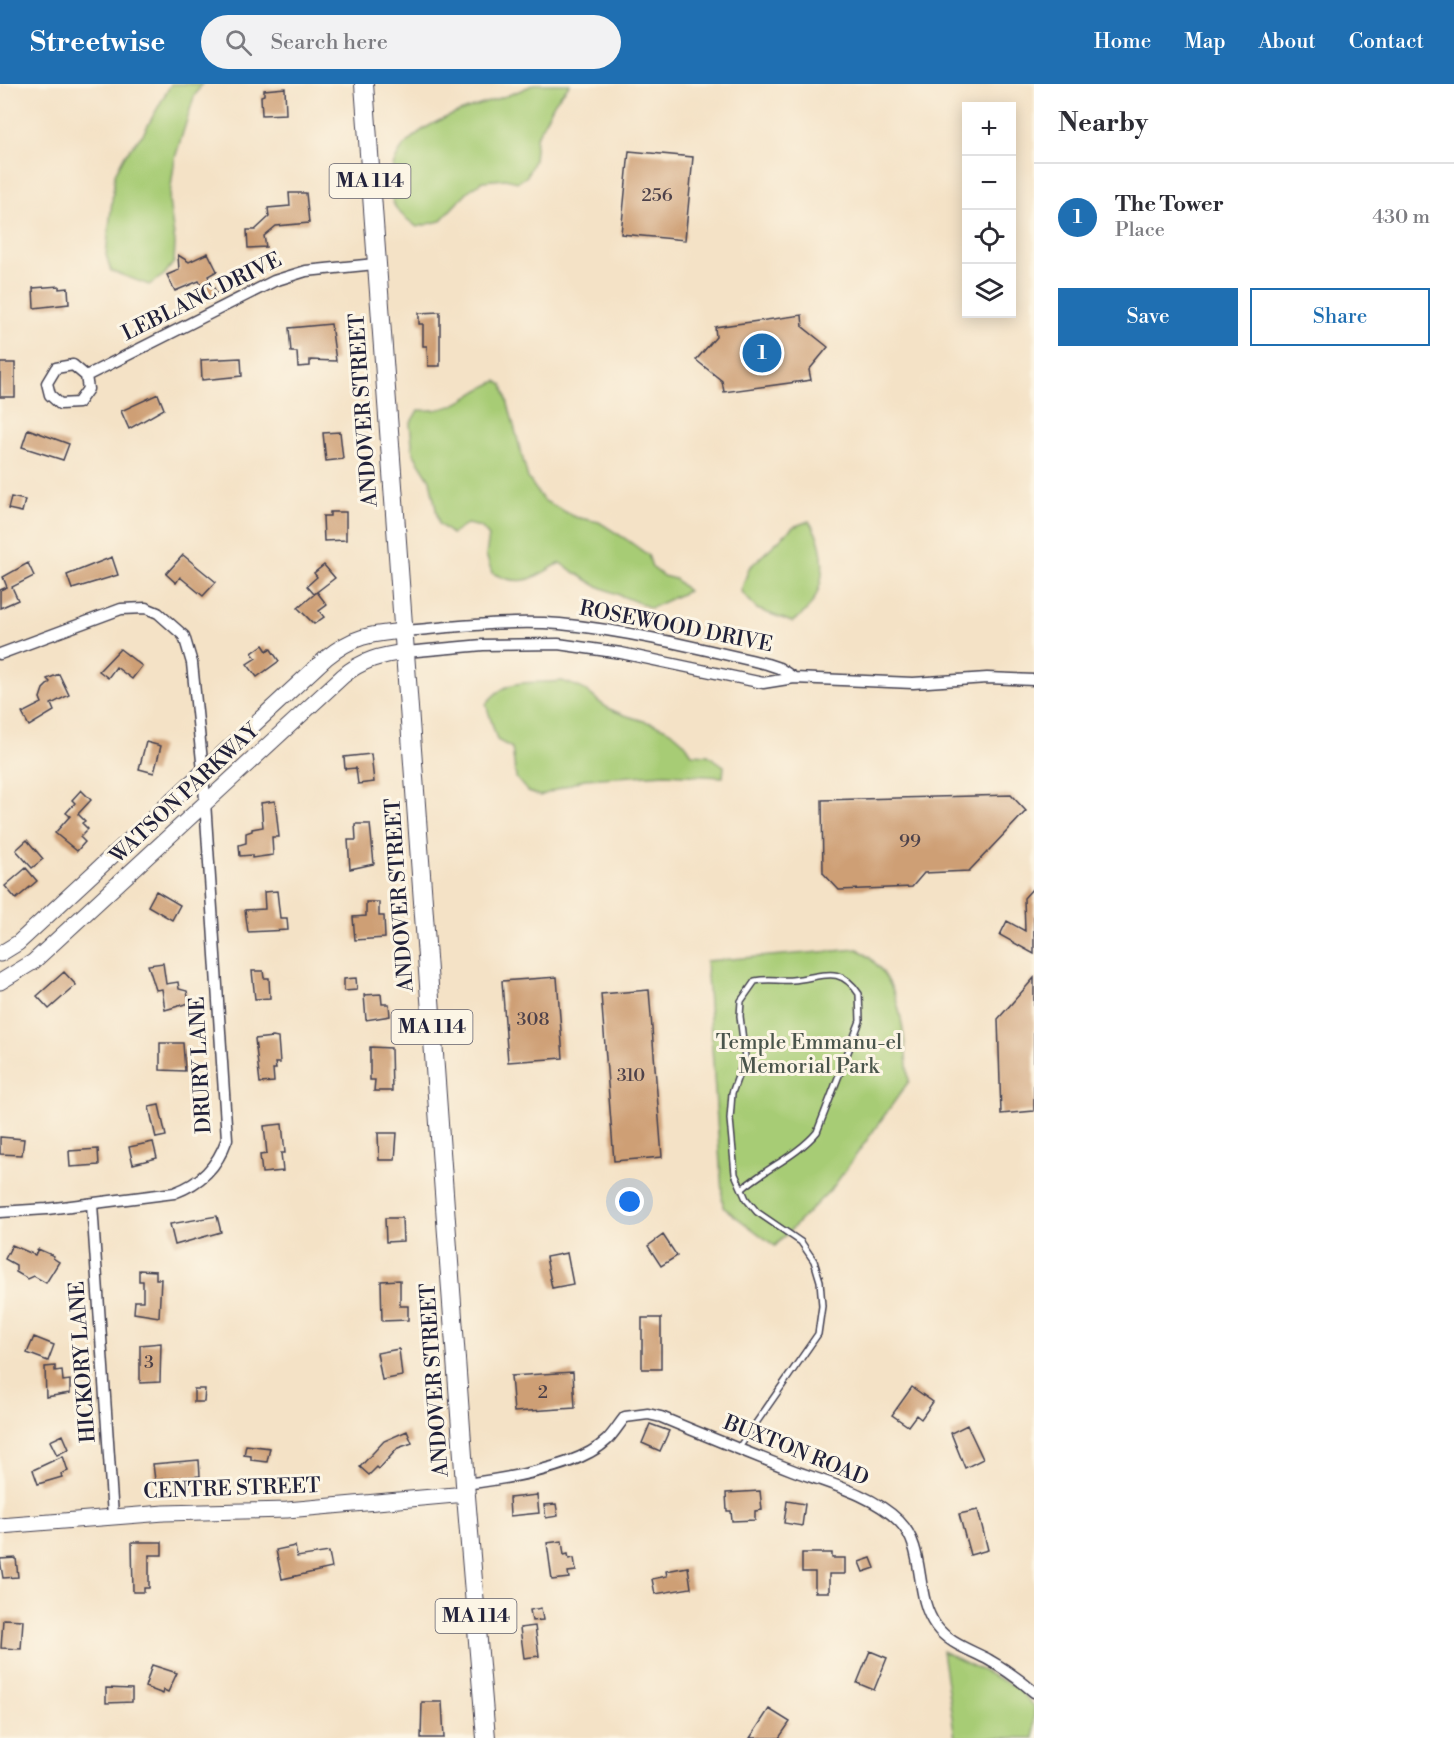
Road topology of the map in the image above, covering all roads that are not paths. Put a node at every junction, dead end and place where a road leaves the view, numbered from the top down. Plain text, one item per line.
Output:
1 (364, 84) edge
2 (375, 264) junction
3 (86, 376) dead end
4 (404, 631) junction
5 (406, 652) junction
6 (0, 654) edge
7 (794, 678) junction
8 (1034, 680) edge
9 (203, 771) junction
10 (204, 805) junction
11 (0, 954) edge
12 (0, 982) edge
13 (742, 1188) junction
14 (92, 1204) junction
15 (0, 1212) edge
16 (738, 1449) junction
17 (465, 1489) junction
18 (113, 1516) junction
19 (0, 1526) edge
20 (1034, 1692) edge
21 (486, 1738) edge

1 - 2 highway, ANDOVER STREET / MA 114
2 - 3 street, LEBLANC DRIVE
2 - 4 highway, ANDOVER STREET / MA 114
4 - 5 highway, ANDOVER STREET / MA 114
4 - 7 street, ROSEWOOD DRIVE
4 - 9 main road, WATSON PARKWAY
5 - 7 street, ROSEWOOD DRIVE
5 - 10 main road, WATSON PARKWAY
5 - 17 highway, ANDOVER STREET / MA 114
6 - 9 street, DRURY LANE
7 - 8 street, ROSEWOOD DRIVE
9 - 10 street, DRURY LANE
9 - 11 main road, WATSON PARKWAY
10 - 12 main road, WATSON PARKWAY
10 - 14 street, DRURY LANE
13 - 13 lane
13 - 16 lane
14 - 15 street, DRURY LANE
14 - 18 street, HICKORY LANE
16 - 17 street, BUXTON ROAD
16 - 20 street, BUXTON ROAD
17 - 18 main road, CENTRE STREET
17 - 21 highway, ANDOVER STREET / MA 114
18 - 19 main road, CENTRE STREET

